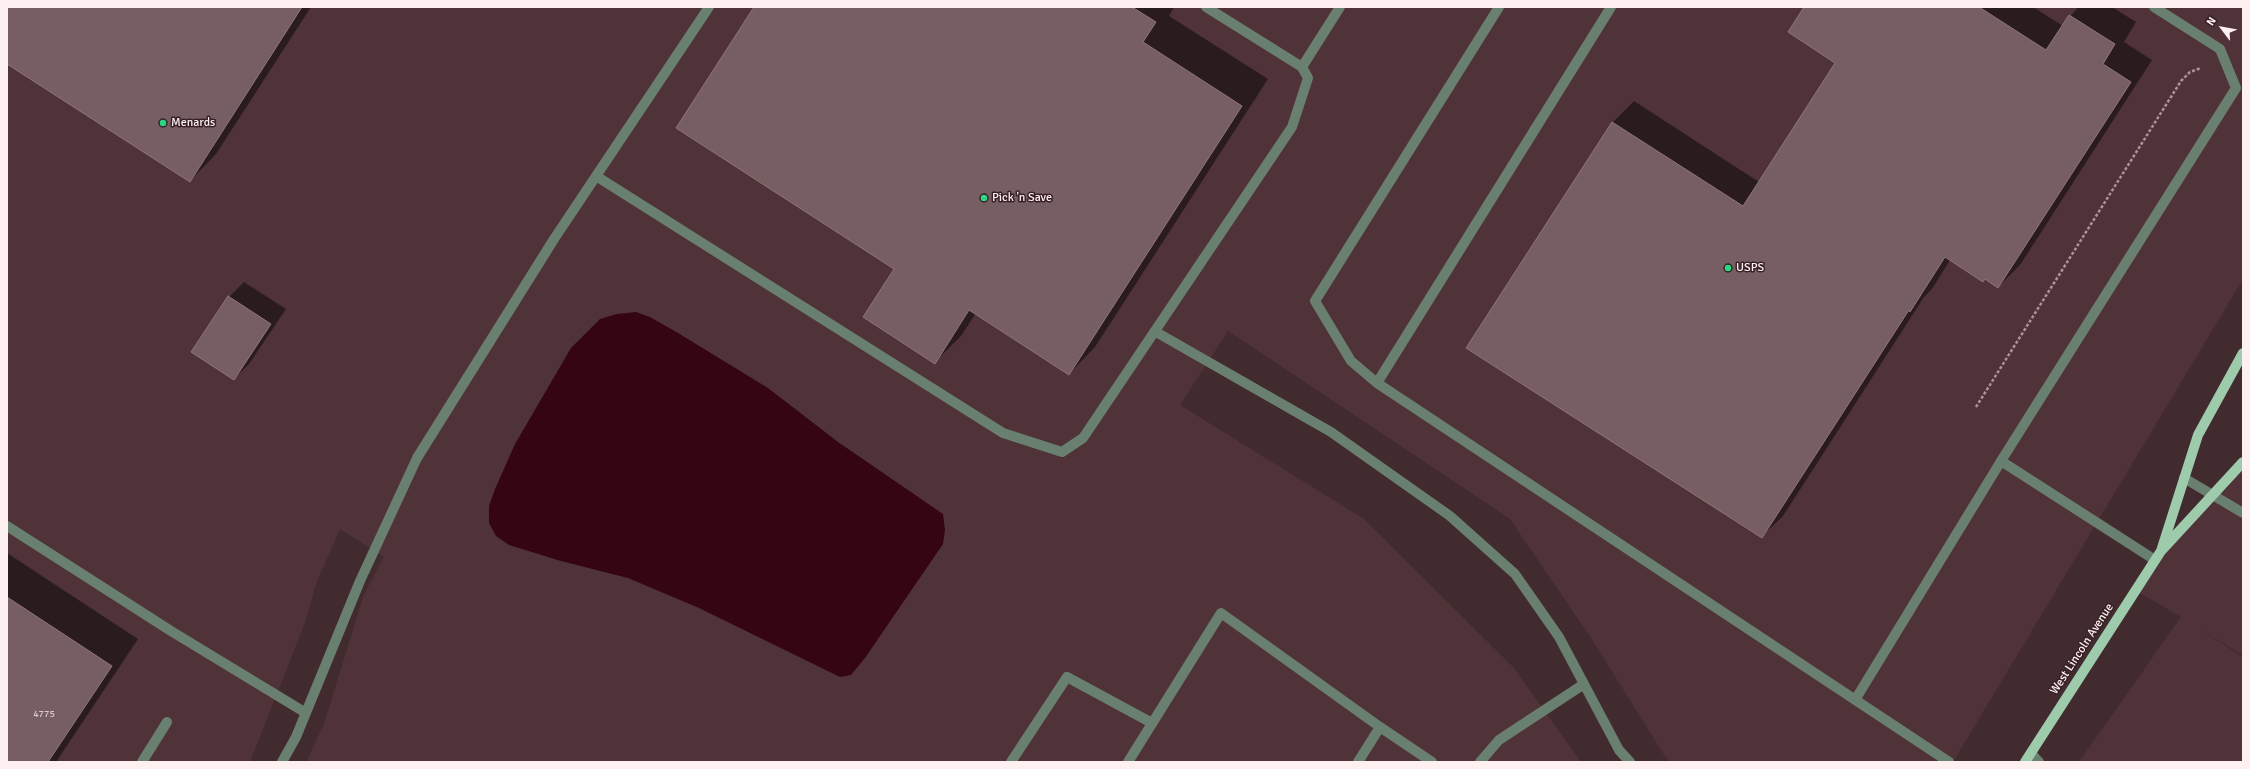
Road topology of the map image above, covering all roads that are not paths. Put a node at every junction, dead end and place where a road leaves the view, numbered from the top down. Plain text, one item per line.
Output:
1 (709, 7) edge
2 (1206, 7) edge
3 (1340, 7) edge
4 (1499, 7) edge
5 (1611, 7) edge
6 (2154, 7) edge
7 (1302, 67) junction
8 (596, 176) junction
9 (1156, 332) junction
10 (2243, 354) edge
11 (1377, 383) junction
12 (2001, 460) junction
13 (2243, 462) edge
14 (2184, 478) junction
15 (2213, 494) junction
16 (2243, 513) edge
17 (7, 526) edge
18 (2161, 551) junction
19 (2154, 560) junction
20 (1584, 684) junction
21 (1855, 700) junction
22 (306, 712) junction
23 (167, 722) dead end
24 (1152, 723) junction
25 (1380, 726) junction
26 (2028, 758) edge
27 (142, 762) edge
28 (282, 762) edge
29 (1011, 762) edge
30 (1128, 762) edge
31 (1358, 762) edge
32 (1432, 762) edge
33 (1480, 762) edge
34 (1630, 762) edge
35 (1949, 762) edge
36 (2039, 762) edge

1 - 8 lane
2 - 7 lane
3 - 7 lane
4 - 11 lane
5 - 11 lane
6 - 12 lane
7 - 9 lane
8 - 9 lane
8 - 22 lane
9 - 20 lane
10 - 14 main road, West Lincoln Avenue
11 - 21 lane
12 - 19 lane
12 - 21 lane
13 - 15 main road, West Lincoln Avenue
14 - 15 lane
14 - 18 main road, West Lincoln Avenue
15 - 16 lane
15 - 18 main road, West Lincoln Avenue
17 - 22 lane
18 - 19 main road, West Lincoln Avenue
19 - 26 main road, West Lincoln Avenue
20 - 33 lane
20 - 34 lane
21 - 35 lane
22 - 28 lane
23 - 27 lane
24 - 25 lane
24 - 29 lane
24 - 30 lane
25 - 31 lane
25 - 32 lane
26 - 36 lane

